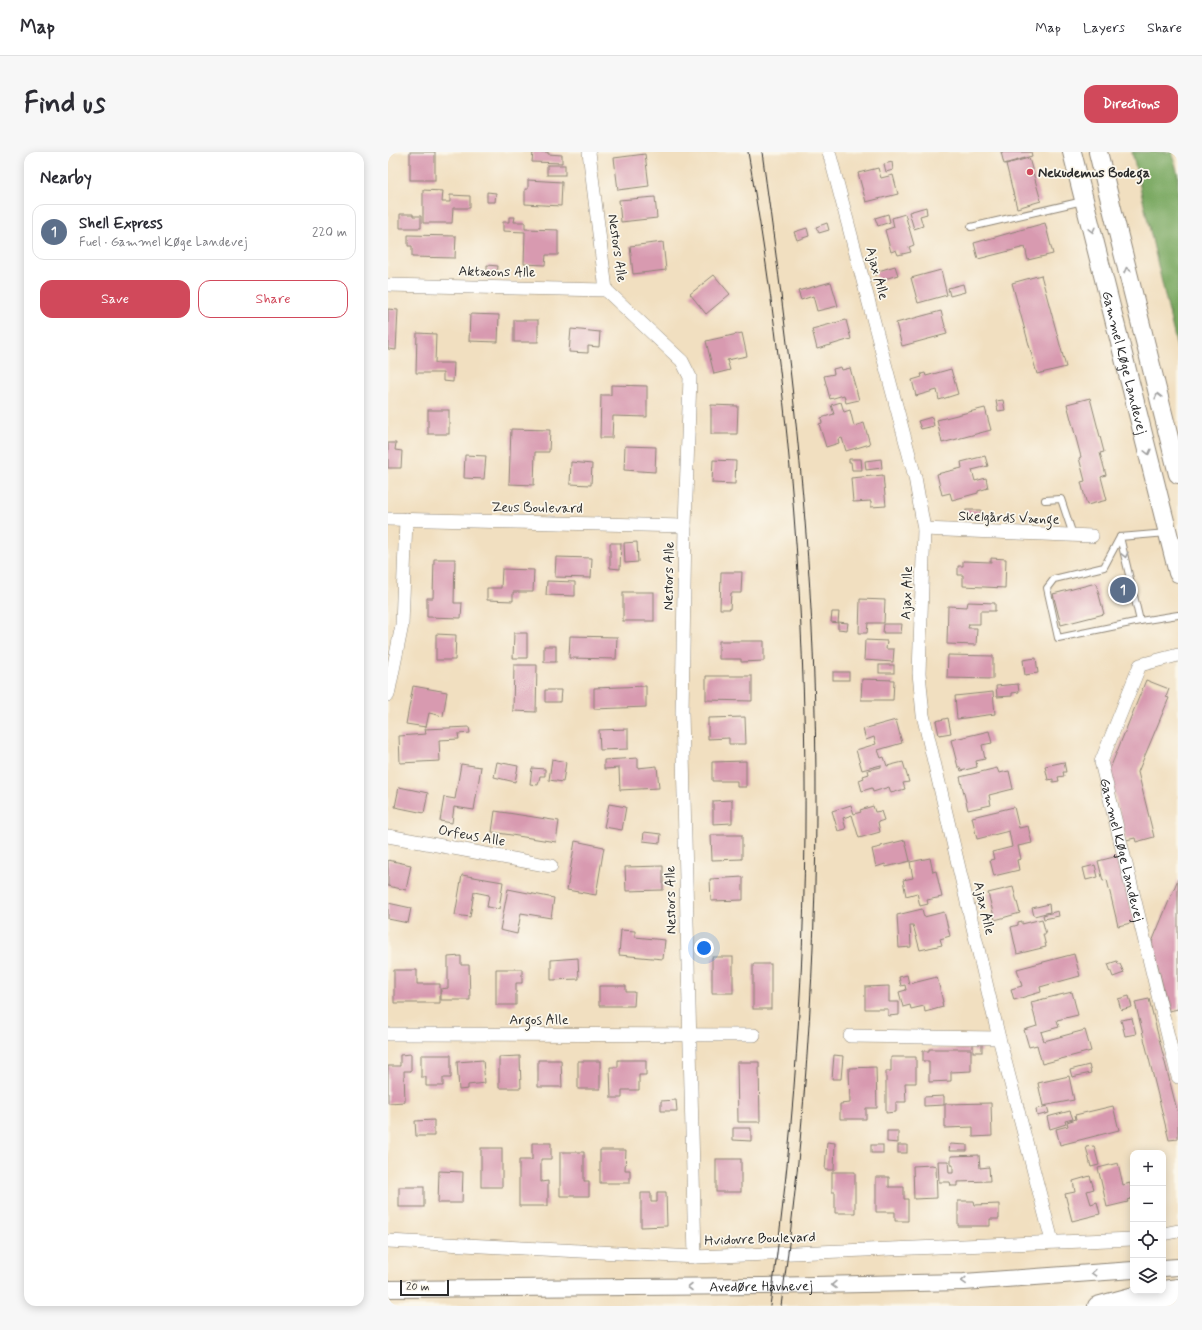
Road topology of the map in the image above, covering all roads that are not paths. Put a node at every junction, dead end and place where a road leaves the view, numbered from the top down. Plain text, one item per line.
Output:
1 (589, 152) edge
2 (829, 152) edge
3 (1072, 152) edge
4 (1098, 152) edge
5 (1084, 201) junction
6 (971, 227) dead end
7 (388, 285) edge
8 (606, 290) junction
9 (1178, 474) edge
10 (1045, 500) dead end
11 (388, 519) edge
12 (406, 520) junction
13 (685, 526) junction
14 (924, 530) junction
15 (1168, 533) junction
16 (1073, 535) junction
17 (1092, 536) dead end
18 (1120, 537) junction
19 (1178, 573) edge
20 (1178, 614) edge
21 (1140, 621) junction
22 (1178, 655) edge
23 (388, 695) edge
24 (388, 836) edge
25 (551, 866) dead end
26 (388, 1034) edge
27 (690, 1036) junction
28 (754, 1036) dead end
29 (850, 1036) dead end
30 (999, 1038) junction
31 (1178, 1077) edge
32 (1178, 1231) edge
33 (1166, 1233) edge
34 (1130, 1239) edge
35 (388, 1241) edge
36 (1052, 1242) junction
37 (695, 1257) junction
38 (1178, 1267) edge
39 (1166, 1268) edge
40 (1130, 1270) edge
41 (1178, 1288) edge
42 (388, 1289) edge
43 (1166, 1290) edge
44 (1142, 1294) edge
45 (1178, 1304) edge
46 (1097, 1306) edge
47 (1134, 1306) edge

1 - 8 street, Nestors Alle
2 - 14 street, Ajax Alle
3 - 5 main road, Gammel Køge Landevej
9 -> 4 main road, Gammel Køge Landevej
5 - 6 lane
5 -> 15 main road, Gammel Køge Landevej
7 - 8 street, Aktæons Alle
8 - 13 street, Nestors Alle
10 - 16 lane
11 - 12 street, Zeus Boulevard
12 - 13 street, Zeus Boulevard
12 - 23 street
13 - 27 street, Nestors Alle
14 - 16 street, Skelgårds Vænge
14 - 30 street, Ajax Alle
15 - 18 lane
15 - 19 main road, Gammel Køge Landevej
16 - 17 street, Skelgårds Vænge
18 -> 21 lane
18 - 21 lane
20 - 21 lane
22 - 31 street, Gammel Køge Landevej
24 - 25 street, Orfeus Alle
26 - 27 street, Argos Alle
27 - 28 street
27 - 37 street, Nestors Alle
29 - 30 street
30 - 36 street, Ajax Alle
32 - 33 street
34 - 36 street, Hvidovre Boulevard
35 - 37 street, Hvidovre Boulevard
36 - 37 street, Hvidovre Boulevard
38 - 39 street
40 -> 42 street, Avedøre Havnevej
41 - 43 main road
44 - 46 main road
45 - 47 street

